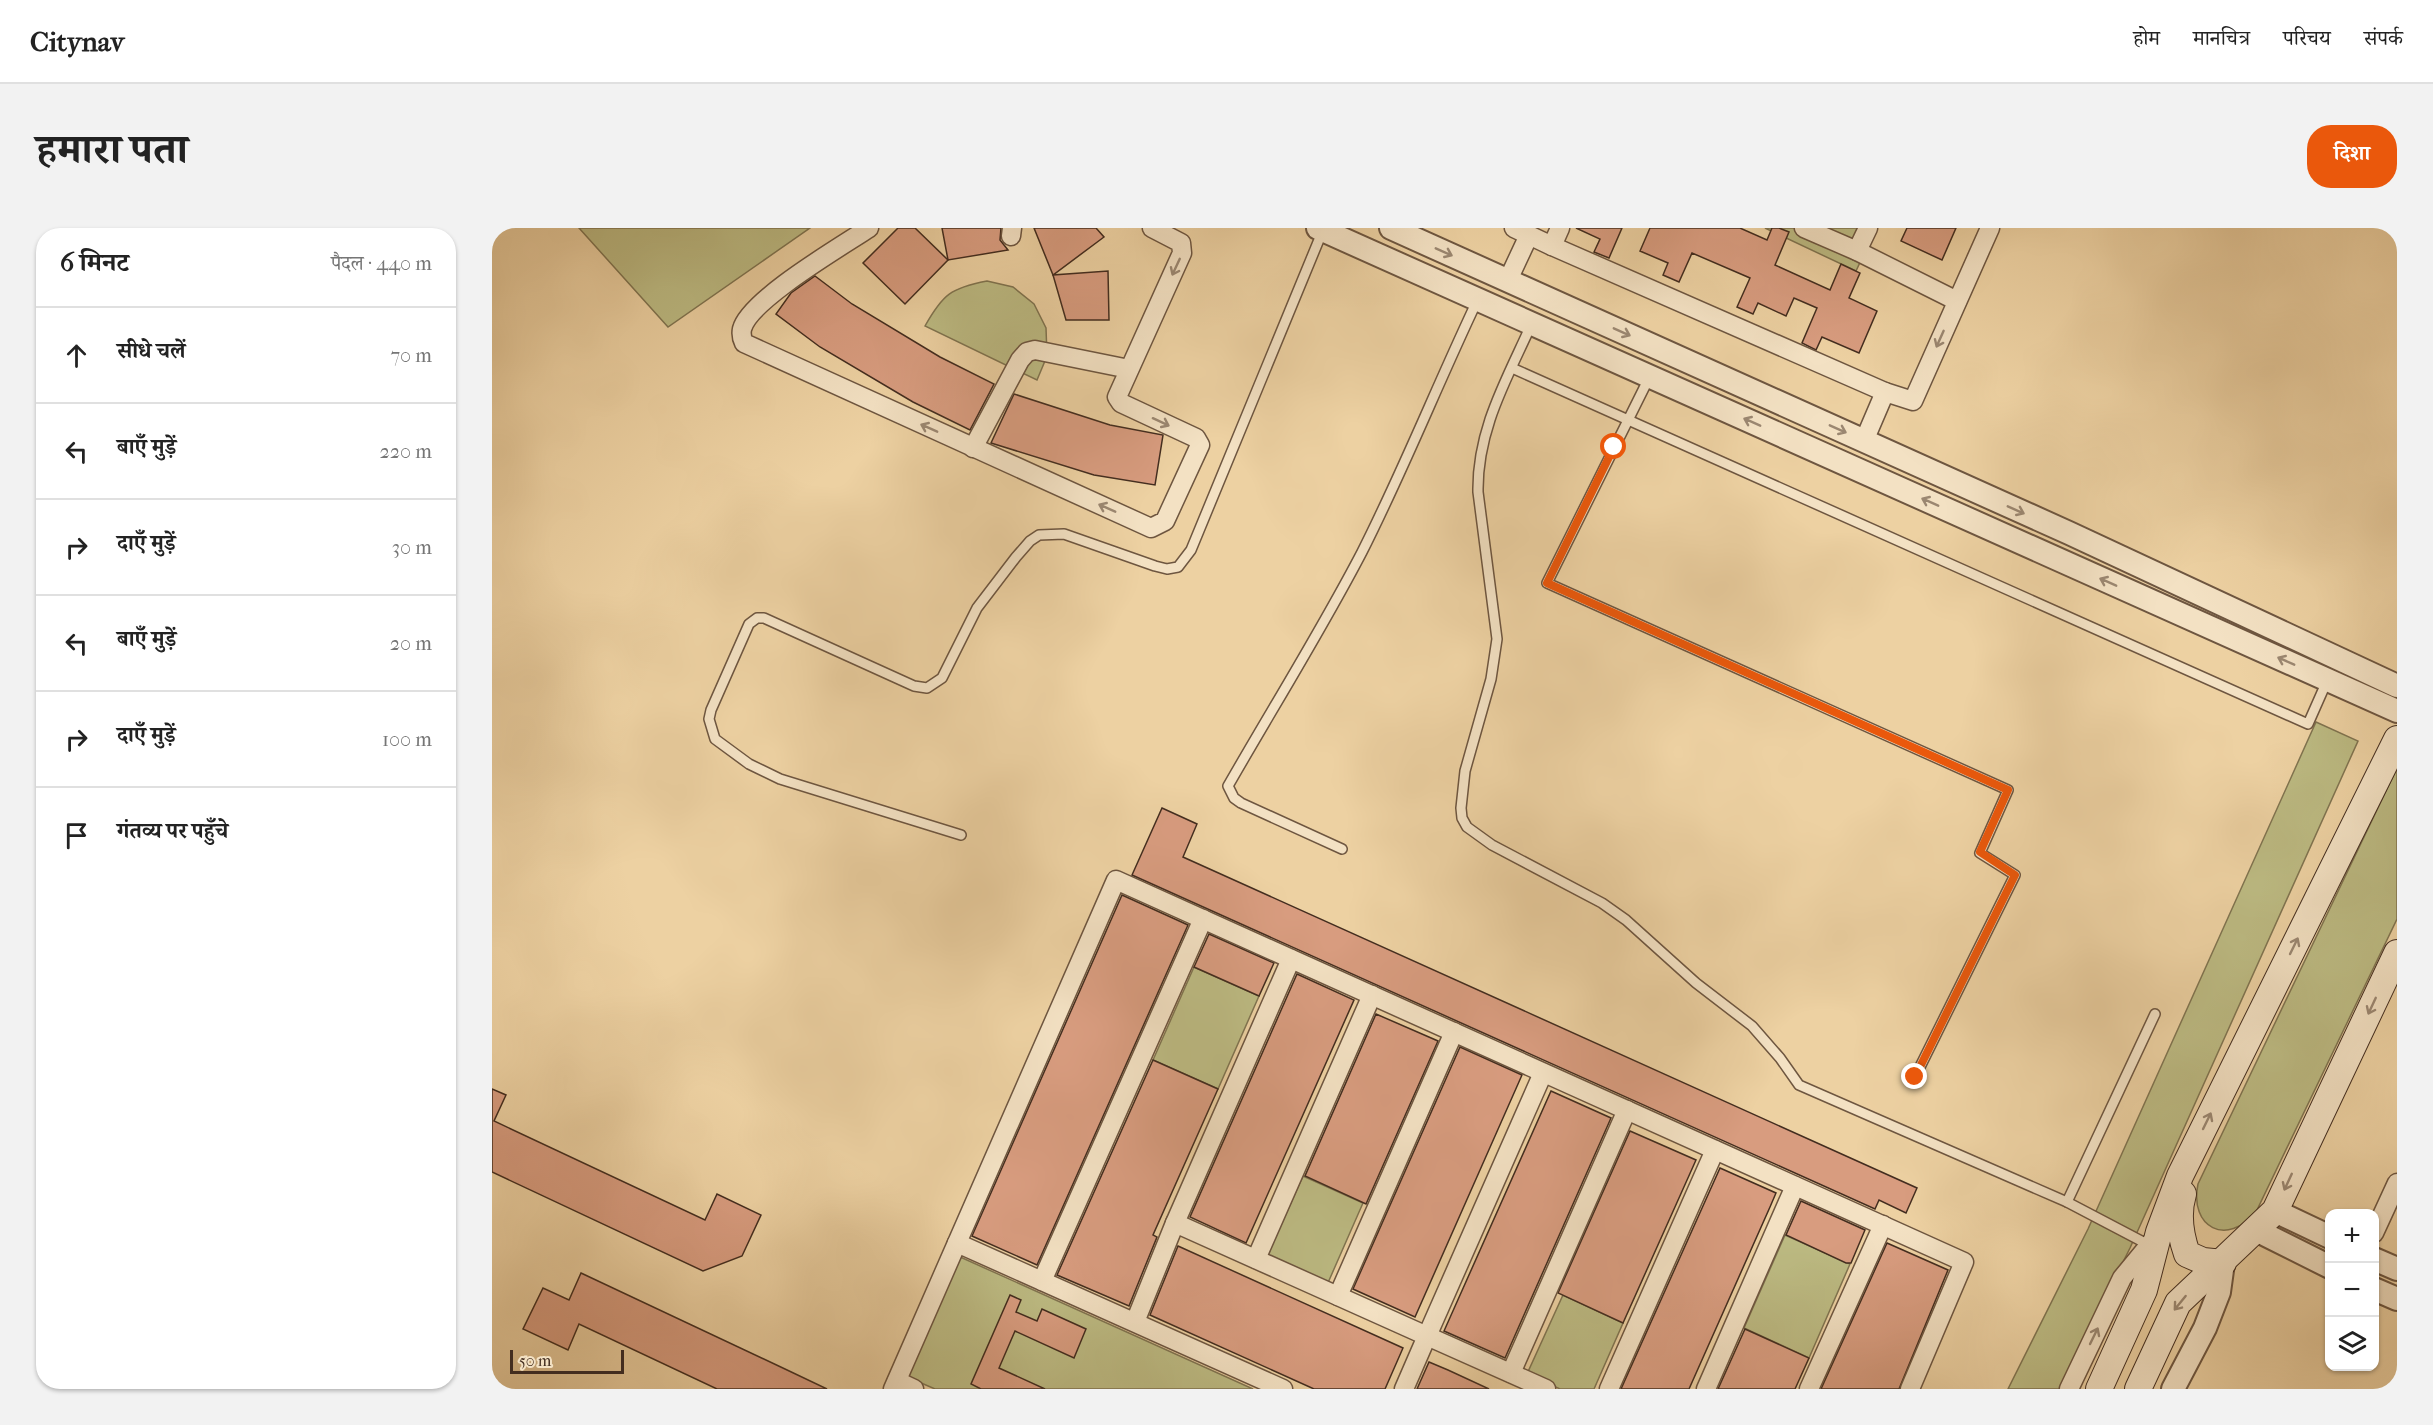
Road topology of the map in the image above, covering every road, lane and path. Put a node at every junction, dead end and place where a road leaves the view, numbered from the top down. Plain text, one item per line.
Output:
1 (869, 228) edge
2 (1152, 228) edge
3 (1391, 228) edge
4 (1560, 228) edge
5 (1804, 228) edge
6 (1868, 228) edge
7 (1990, 228) edge
8 (1321, 229) edge
9 (1521, 231) edge
10 (1552, 246) junction
11 (1857, 251) junction
12 (1508, 280) junction
13 (1478, 299) junction
14 (1957, 301) junction
15 (1532, 323) junction
16 (1512, 368) junction
17 (1129, 369) junction
18 (1650, 376) junction
19 (1885, 392) junction
20 (1628, 420) junction
21 (1864, 441) junction
22 (973, 448) junction
23 (2328, 680) junction
24 (2397, 686) edge
25 (2397, 711) edge
26 (2397, 739) edge
27 (961, 835) dead end
28 (1342, 849) dead end
29 (1203, 919) junction
30 (2397, 953) edge
31 (1291, 959) junction
32 (1372, 995) junction
33 (2155, 1014) dead end
34 (1454, 1032) junction
35 (1543, 1072) junction
36 (1915, 1077) dead end
37 (1627, 1110) junction
38 (1715, 1150) junction
39 (2193, 1150) junction
40 (2397, 1183) edge
41 (1795, 1186) junction
42 (2067, 1202) junction
43 (2275, 1211) junction
44 (2379, 1222) edge
45 (1175, 1223) junction
46 (1883, 1225) junction
47 (2256, 1230) junction
48 (2325, 1235) edge
49 (2154, 1239) junction
50 (957, 1243) junction
51 (1256, 1259) junction
52 (2379, 1260) edge
53 (2223, 1263) junction
54 (2325, 1264) edge
55 (2397, 1269) edge
56 (1042, 1281) junction
57 (2379, 1290) edge
58 (1338, 1296) junction
59 (2397, 1299) edge
60 (1135, 1322) junction
61 (1427, 1336) junction
62 (1511, 1373) junction
63 (895, 1385) edge
64 (914, 1389) edge
65 (1283, 1389) edge
66 (1404, 1389) edge
67 (1546, 1389) edge
68 (1609, 1389) edge
69 (1706, 1389) edge
70 (1809, 1389) edge
71 (1910, 1389) edge
72 (2069, 1389) edge
73 (2099, 1389) edge
74 (2138, 1389) edge
75 (2173, 1389) edge

22 -> 1 street
2 -> 17 street
3 -> 12 street
4 - 10 street
5 - 11 street
6 - 11 street
7 - 14 street
8 - 13 street
8 - 27 lane
9 - 10 street
9 - 12 street
10 - 19 street
11 - 14 street
12 -> 21 street
13 - 15 street
13 - 28 lane
14 -> 19 street
15 - 16 lane
15 - 18 street
16 - 20 lane
16 - 42 lane
17 - 22 street
17 -> 22 street
18 - 20 lane
23 -> 18 street
19 - 21 street
20 - 23 lane
20 - 36 lane
21 -> 24 street
23 - 25 street
39 -> 26 main road
29 - 31 street
29 - 50 street
29 - 56 street
30 -> 43 main road
31 - 32 street
31 - 45 street
32 - 34 street
32 - 51 street
33 - 42 lane
34 - 35 street
34 - 58 street
35 - 37 street
35 - 61 street
37 - 38 street
37 - 62 street
38 - 41 street
38 - 68 street
39 - 49 main road
39 - 53 main road
40 - 44 street
41 - 46 street
41 - 69 street
42 - 49 lane
43 - 47 main road
43 - 48 street
45 - 51 street
45 - 60 street
46 - 70 street
46 - 71 street
47 - 53 main road
47 - 54 street
72 -> 49 street
49 - 73 main road
50 - 56 street
50 - 63 street
51 - 58 street
52 - 55 street
53 -> 74 main road
53 - 75 street
56 - 60 street
57 - 59 street
58 - 61 street
60 - 65 street
61 - 62 street
61 - 66 street
62 - 67 street
63 - 64 street

